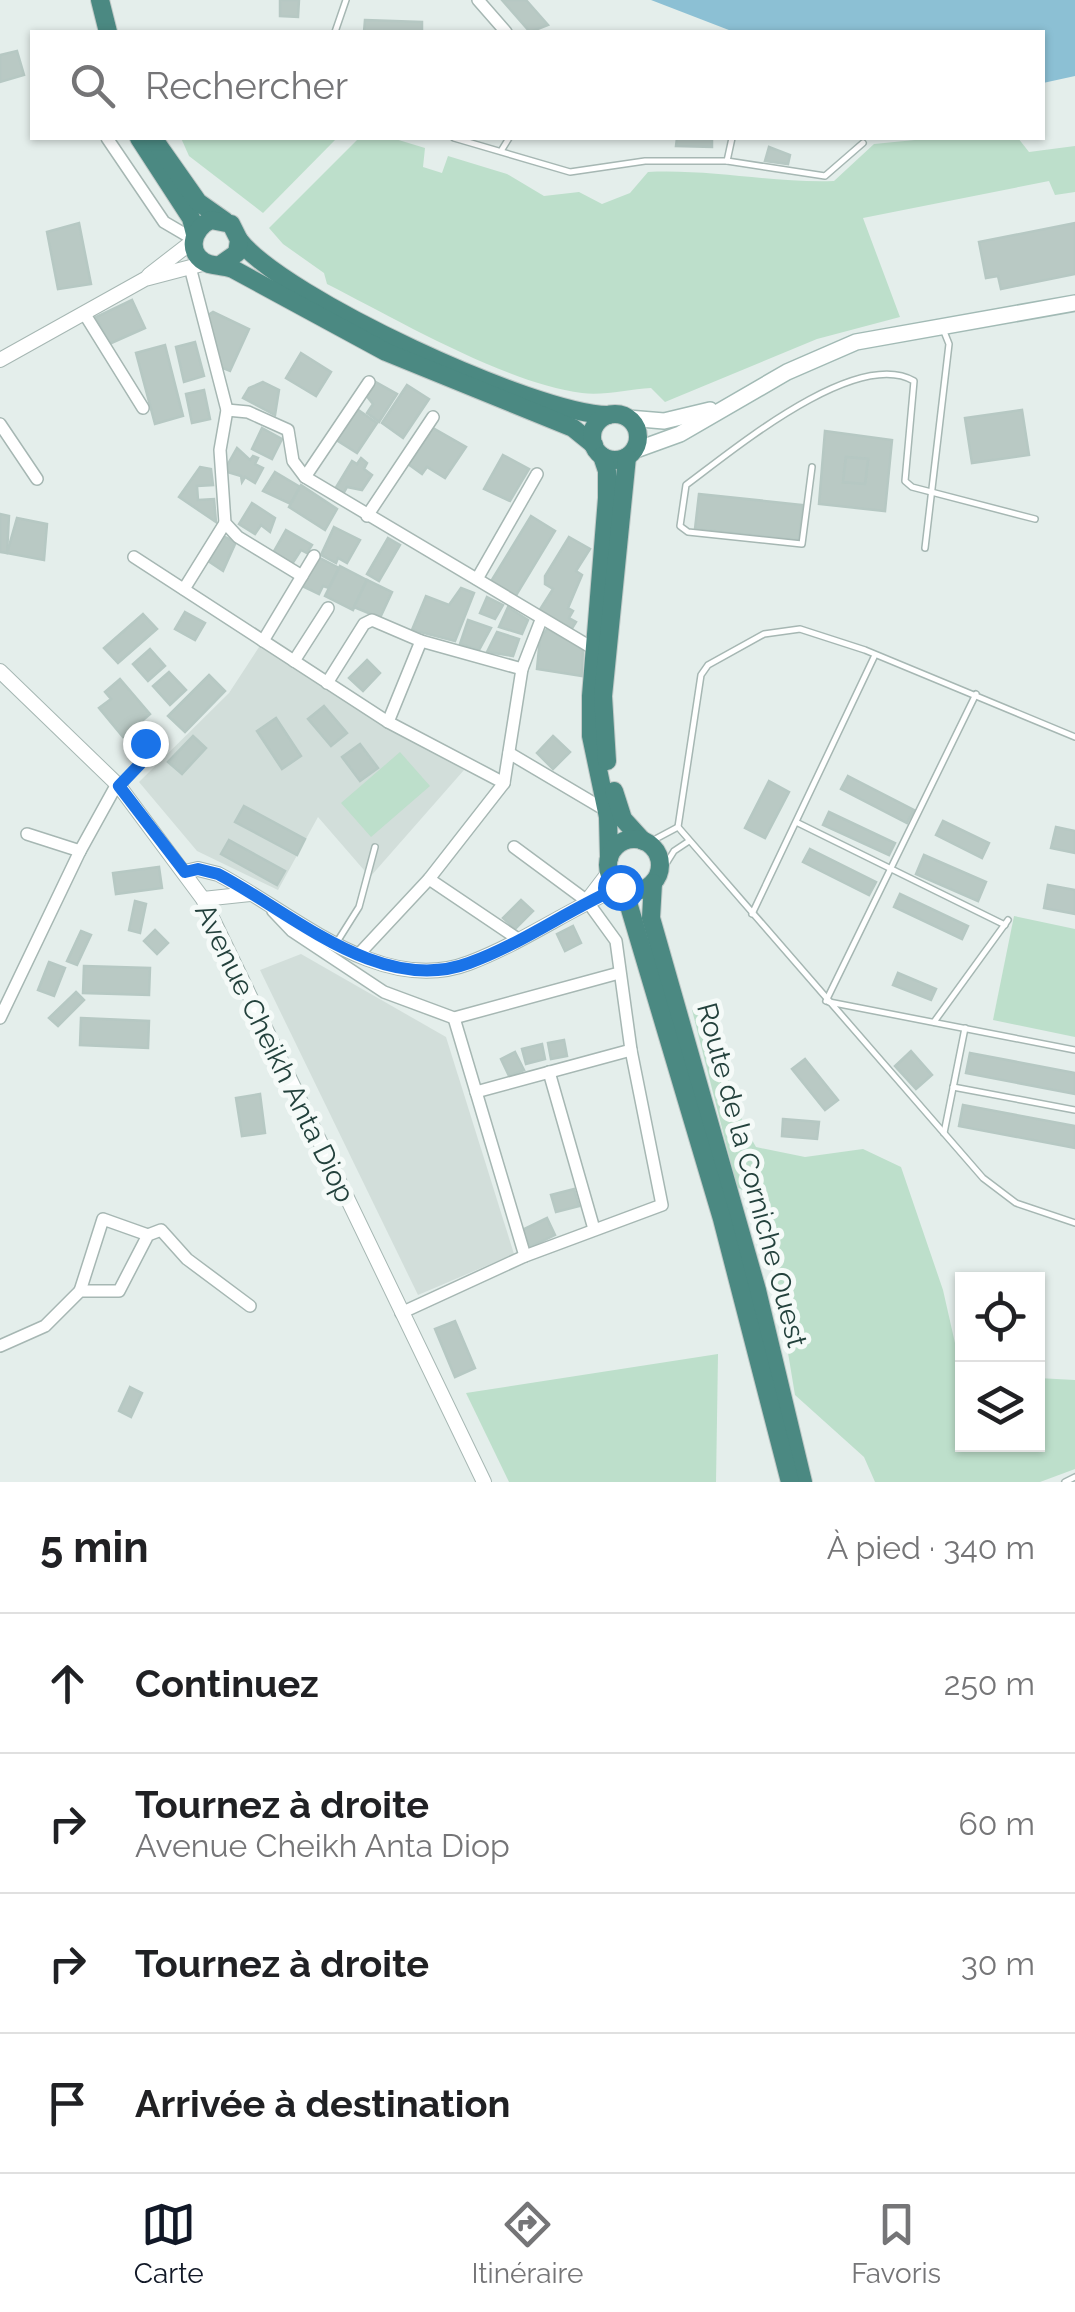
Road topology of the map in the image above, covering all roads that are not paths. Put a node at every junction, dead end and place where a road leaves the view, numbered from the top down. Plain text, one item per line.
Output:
1 (89, 0) edge
2 (100, 0) edge
3 (346, 0) edge
4 (478, 0) edge
5 (96, 30) edge
6 (108, 30) edge
7 (336, 30) edge
8 (504, 30) edge
9 (108, 140) edge
10 (141, 140) edge
11 (155, 140) edge
12 (461, 140) edge
13 (508, 140) edge
14 (732, 140) edge
15 (864, 143) dead end
16 (501, 152) junction
17 (728, 161) junction
18 (189, 202) junction
19 (225, 221) junction
20 (194, 238) junction
21 (239, 240) junction
22 (205, 265) junction
23 (145, 279) junction
24 (1075, 303) edge
25 (84, 312) junction
26 (942, 326) junction
27 (0, 360) edge
28 (368, 382) dead end
29 (724, 406) junction
30 (142, 408) dead end
31 (227, 410) junction
32 (433, 416) dead end
33 (608, 416) junction
34 (628, 418) junction
35 (0, 424) edge
36 (598, 450) junction
37 (630, 454) junction
38 (812, 468) dead end
39 (537, 474) dead end
40 (305, 477) junction
41 (37, 479) dead end
42 (932, 490) junction
43 (367, 516) junction
44 (1035, 518) dead end
45 (225, 523) junction
46 (925, 548) dead end
47 (314, 556) dead end
48 (134, 557) dead end
49 (302, 576) junction
50 (477, 579) junction
51 (184, 589) junction
52 (328, 608) dead end
53 (541, 620) junction
54 (264, 641) junction
55 (421, 641) junction
56 (594, 649) junction
57 (876, 654) junction
58 (294, 662) junction
59 (522, 669) junction
60 (2, 676) edge
61 (328, 683) junction
62 (976, 694) junction
63 (388, 722) junction
64 (1075, 737) edge
65 (145, 743) dead end
66 (509, 753) junction
67 (504, 783) junction
68 (118, 785) junction
69 (607, 811) junction
70 (798, 823) junction
71 (678, 827) junction
72 (26, 834) dead end
73 (690, 840) junction
74 (645, 842) junction
75 (375, 847) dead end
76 (514, 847) dead end
77 (80, 850) junction
78 (892, 870) junction
79 (185, 872) junction
80 (616, 876) junction
81 (428, 879) junction
82 (656, 879) junction
83 (250, 894) junction
84 (203, 899) junction
85 (587, 901) junction
86 (267, 904) junction
87 (752, 914) junction
88 (518, 939) junction
89 (337, 942) junction
90 (359, 954) junction
91 (619, 973) junction
92 (826, 1002) junction
93 (0, 1018) edge
94 (454, 1018) junction
95 (934, 1022) junction
96 (965, 1028) junction
97 (631, 1050) junction
98 (1075, 1050) edge
99 (549, 1072) junction
100 (953, 1087) junction
101 (476, 1092) junction
102 (1075, 1110) edge
103 (944, 1136) junction
104 (1075, 1223) edge
105 (594, 1229) junction
106 (148, 1235) junction
107 (525, 1256) junction
108 (80, 1290) junction
109 (250, 1306) dead end
110 (401, 1313) junction
111 (0, 1346) edge
112 (1075, 1477) edge
113 (484, 1482) edge
114 (790, 1482) edge
115 (803, 1482) edge
116 (1065, 1482) edge

1 - 5 highway
2 - 6 highway
3 - 7 lane
4 - 8 street
9 - 20 street
10 - 18 highway
11 - 18 highway
12 - 16 lane
13 - 16 lane
14 - 17 lane
15 - 17 lane
16 - 17 lane
18 - 19 highway
18 - 20 highway
19 - 20 highway
19 - 21 highway
20 - 22 highway
20 - 23 street
21 - 22 highway
21 - 33 highway
22 - 23 street
22 - 31 street
22 - 36 highway
23 - 25 street
24 - 26 main road
25 - 27 street
25 - 30 street
26 - 29 main road
26 - 42 lane
28 - 40 street
29 - 34 main road
29 - 37 main road
31 - 40 street
31 - 45 street
32 - 43 street
33 - 34 highway
33 - 36 highway
34 - 37 highway
35 - 41 street
36 - 37 highway
36 - 56 highway, Route de la Corniche Ouest
37 - 74 highway
38 - 42 lane
39 - 50 street
40 - 43 street
42 - 44 lane
42 - 46 lane
43 - 50 street
45 - 49 street
45 - 51 street
47 - 49 street
48 - 51 street
49 - 54 street
50 - 53 street
51 - 54 street
52 - 58 street
53 - 56 street
53 - 59 street
54 - 58 street
55 - 59 street
55 - 61 street
55 - 63 street
56 - 69 highway, Route de la Corniche Ouest
57 - 62 lane
57 - 70 lane
57 - 71 lane
58 - 61 street
59 - 66 street
60 - 68 street, Avenue Cheikh Anta Diop
61 - 63 street
62 - 64 lane
62 - 78 lane
63 - 67 street
65 - 68 lane
66 - 67 street
66 - 69 street
67 - 81 street
68 - 77 street
68 - 79 street, Avenue Cheikh Anta Diop
69 - 80 highway, Route de la Corniche Ouest
70 - 78 lane
70 - 87 lane
71 - 73 lane
71 - 74 lane
72 - 77 street
73 - 82 lane
73 - 87 lane
74 - 80 highway
74 - 82 highway
75 - 89 lane
76 - 85 street
77 - 93 street
78 - 92 lane
78 - 95 lane
79 - 83 street
79 - 84 street, Avenue Cheikh Anta Diop
80 - 82 highway
80 - 85 street
80 - 114 highway, Route de la Corniche Ouest
81 - 88 street
81 - 90 street
82 - 115 highway, Route de la Corniche Ouest
83 - 84 street
83 - 86 street
84 - 110 street, Avenue Cheikh Anta Diop
85 - 88 street
85 - 91 street
86 - 89 street
86 - 94 street
87 - 92 lane
88 - 90 street
89 - 90 street
91 - 94 street
91 - 97 street
92 - 95 lane
92 - 103 lane
94 - 101 street
95 - 96 lane
96 - 98 lane
96 - 100 lane
97 - 99 street
97 - 105 street
99 - 101 street
99 - 105 street
100 - 102 lane
100 - 103 lane
101 - 107 street
103 - 104 lane
105 - 107 street
106 - 108 street
106 - 108 street
106 - 109 street
107 - 110 street
108 - 111 street
110 - 113 street, Avenue Cheikh Anta Diop
112 - 116 lane

